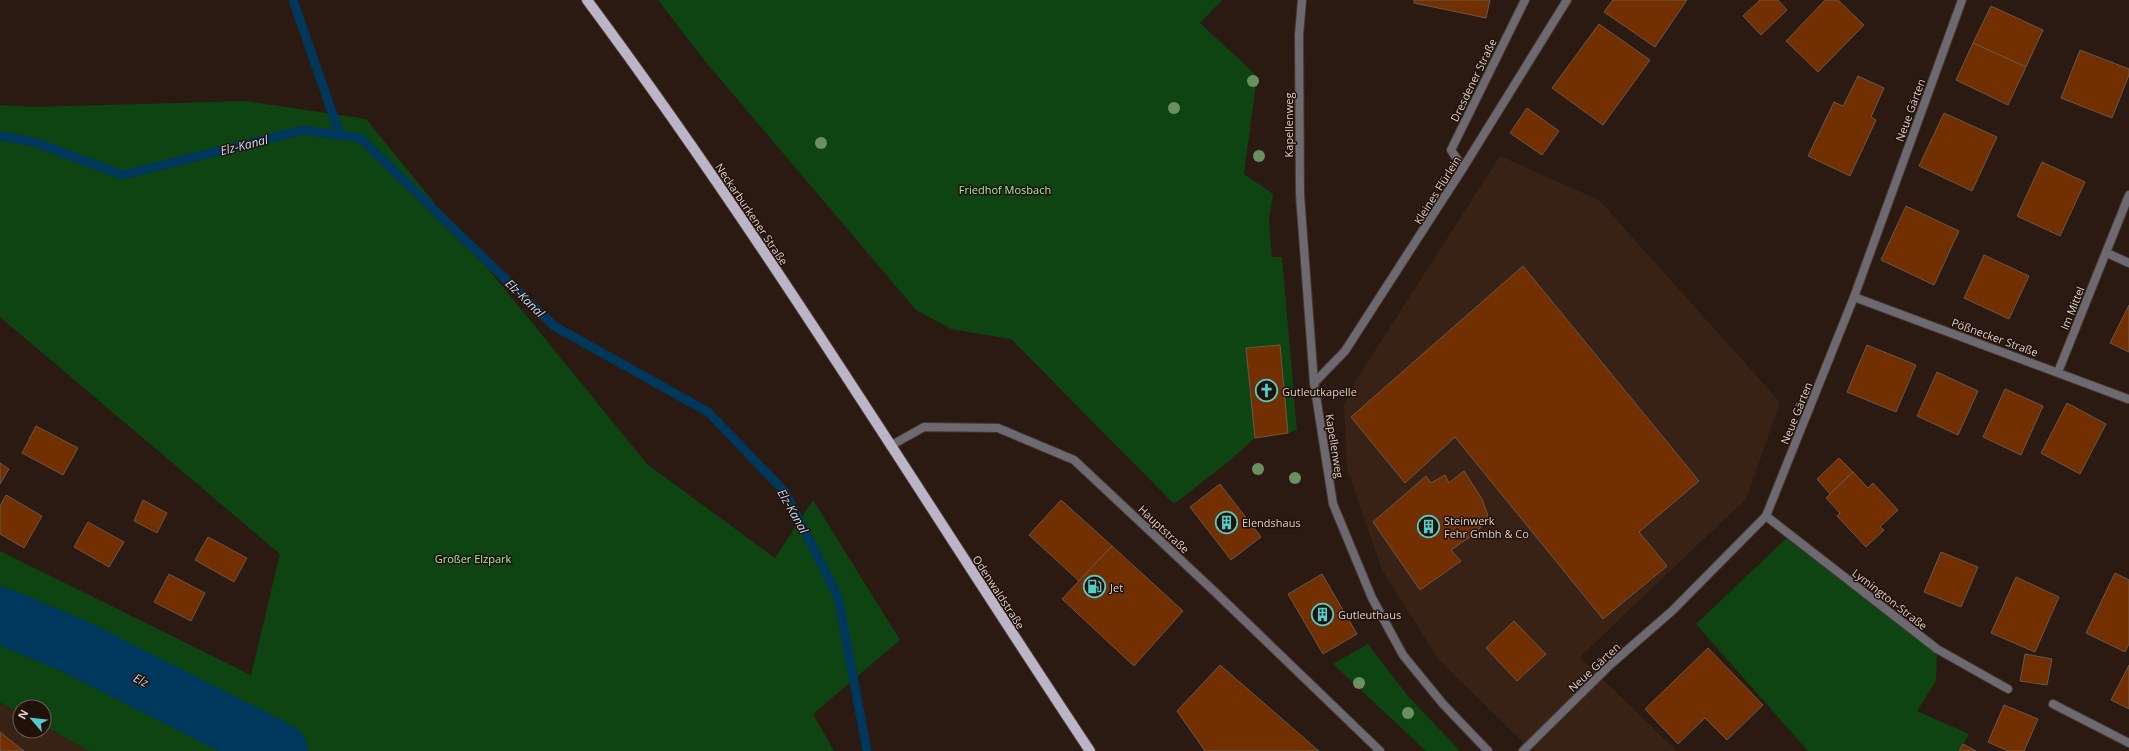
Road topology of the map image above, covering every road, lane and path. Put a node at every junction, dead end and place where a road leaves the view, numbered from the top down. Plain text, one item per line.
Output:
1 (587, 0) edge
2 (1302, 0) edge
3 (1525, 0) edge
4 (1567, 0) edge
5 (1962, 0) edge
6 (1463, 168) junction
7 (2129, 195) edge
8 (2107, 253) junction
9 (2129, 263) edge
10 (1854, 297) junction
11 (2058, 372) junction
12 (1314, 383) junction
13 (2128, 399) dead end
14 (890, 446) junction
15 (1766, 516) junction
16 (2008, 689) dead end
17 (2053, 704) dead end
18 (2129, 743) edge
19 (1090, 751) edge
20 (1380, 751) edge
21 (1488, 751) edge
22 (1523, 751) edge

1 - 14 main road, Neckarburkener Straße
2 - 12 street, Kapellenweg
3 - 6 street, Dresdener Straße
4 - 6 street, Kleines Flürlein
5 - 10 street, Neue Gärten
6 - 12 street, Kleines Flürlein
7 - 8 street, Im Mittel
8 - 9 street
8 - 11 street, Im Mittel
10 - 11 street, Pößnecker Straße
10 - 15 street, Neue Gärten
11 - 13 street, Pößnecker Straße
12 - 21 street, Kapellenweg
14 - 19 main road, Odenwaldstraße
14 - 20 street, Hauptstraße
15 - 16 street, Lymington-Straße
15 - 22 street, Neue Gärten
17 - 18 street

